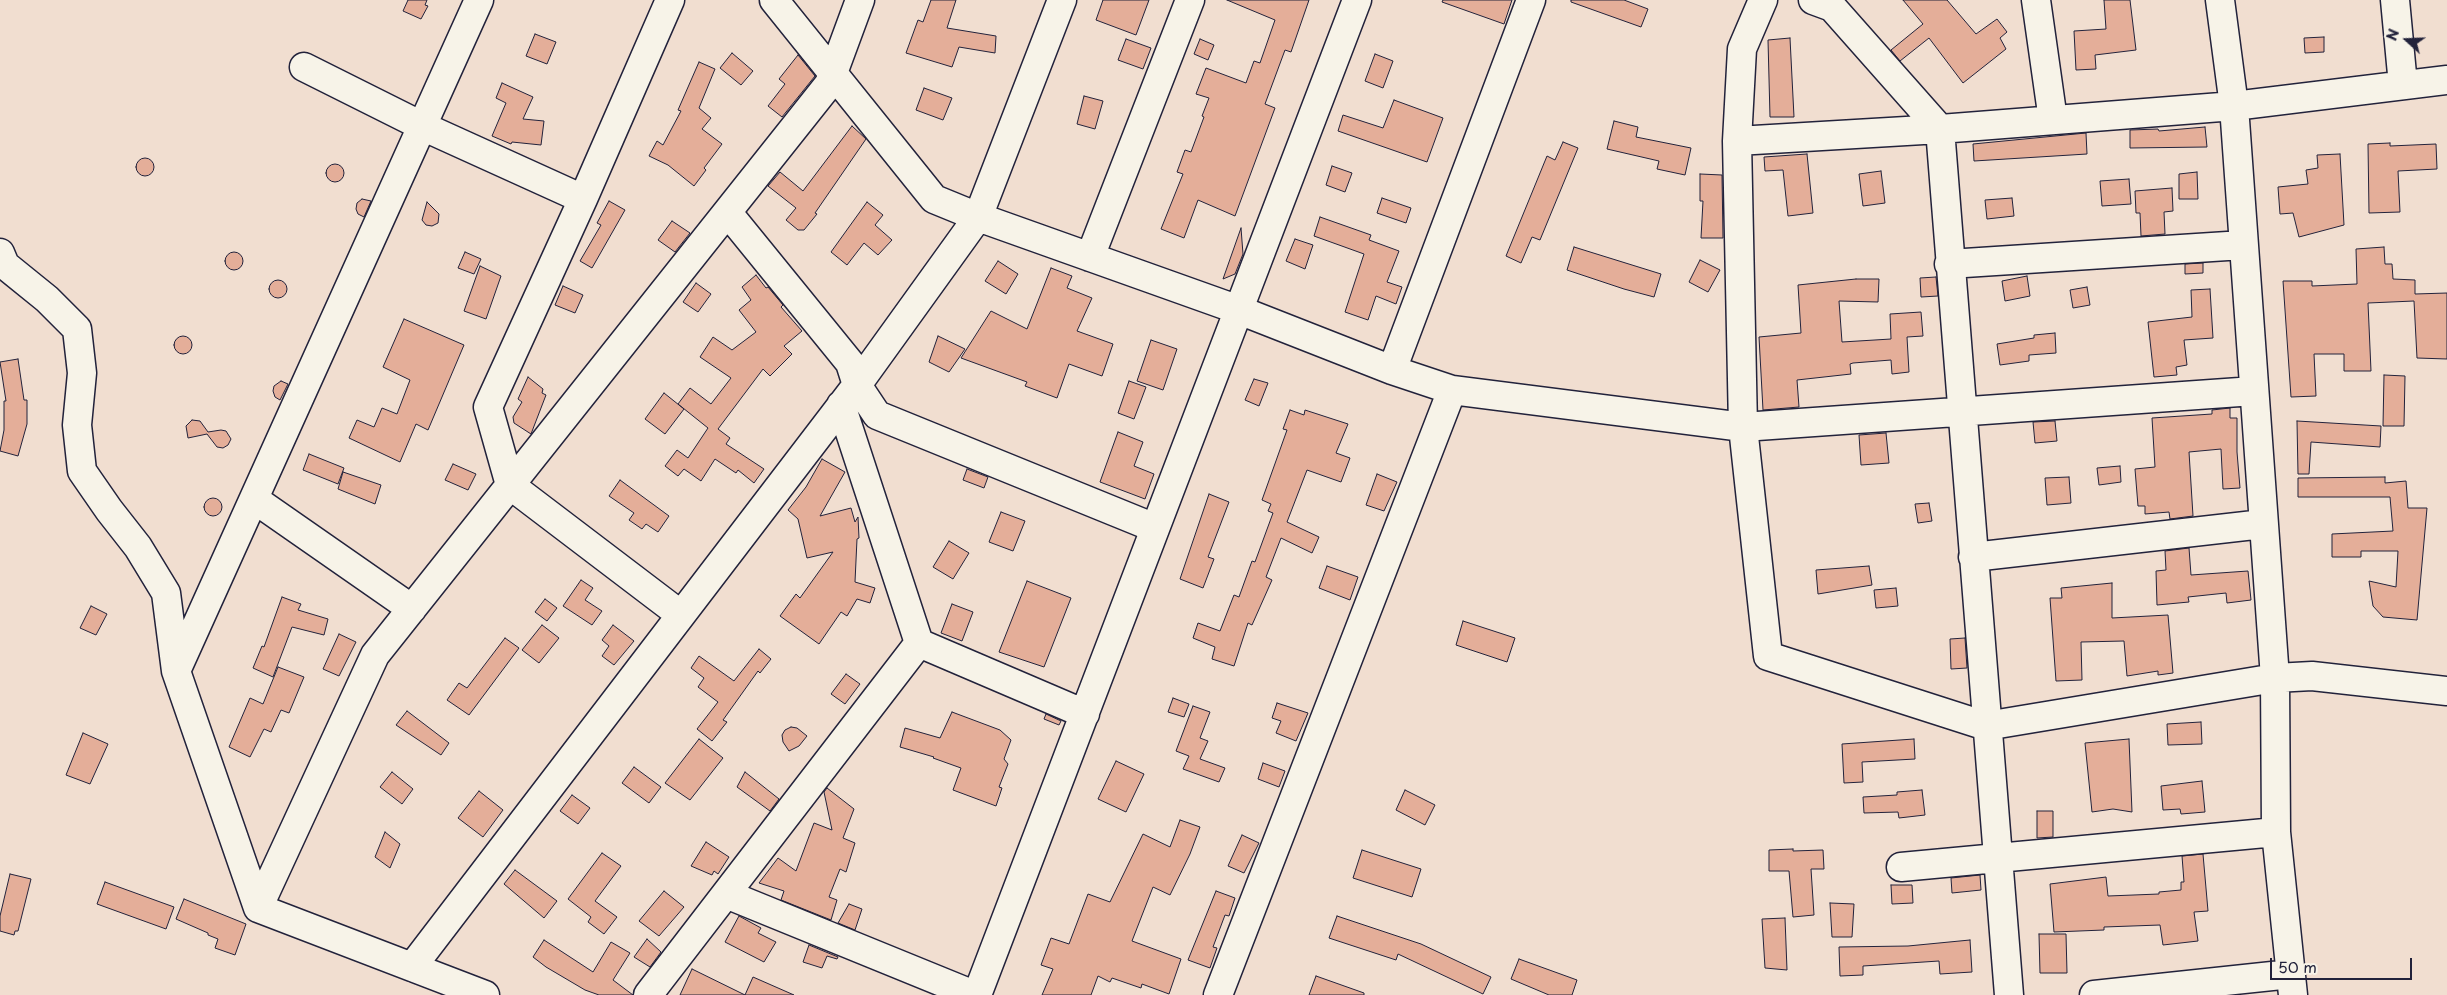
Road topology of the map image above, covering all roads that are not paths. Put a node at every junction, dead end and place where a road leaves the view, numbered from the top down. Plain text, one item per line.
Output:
1 (479, 0) edge
2 (670, 0) edge
3 (774, 0) edge
4 (860, 0) edge
5 (1062, 0) edge
6 (1190, 0) edge
7 (1357, 0) edge
8 (1531, 0) edge
9 (1762, 0) edge
10 (2036, 0) edge
11 (2220, 0) edge
12 (2395, 0) edge
13 (1826, 2) edge
14 (304, 67) dead end
15 (834, 71) junction
16 (2447, 80) edge
17 (2403, 85) junction
18 (2234, 106) junction
19 (2053, 120) junction
20 (422, 126) junction
21 (1940, 130) junction
22 (1737, 141) junction
23 (583, 199) junction
24 (728, 213) junction
25 (978, 217) junction
26 (2243, 246) junction
27 (1090, 257) junction
28 (1949, 264) junction
29 (2, 266) edge
30 (1239, 310) junction
31 (1392, 370) junction
32 (1452, 390) junction
33 (2254, 391) junction
34 (849, 395) junction
35 (1961, 413) junction
36 (1743, 427) junction
37 (510, 485) junction
38 (254, 499) junction
39 (2263, 524) junction
40 (1155, 528) junction
41 (1973, 558) junction
42 (412, 609) junction
43 (681, 615) junction
44 (919, 644) junction
45 (176, 671) junction
46 (2275, 678) junction
47 (2447, 691) edge
48 (1085, 714) junction
49 (1986, 726) junction
50 (2276, 832) junction
51 (1998, 859) junction
52 (1901, 866) dead end
53 (726, 894) junction
54 (258, 908) junction
55 (412, 967) junction
56 (2292, 985) edge
57 (485, 995) edge
58 (648, 995) edge
59 (976, 995) edge
60 (1218, 995) edge
61 (2009, 995) edge
62 (2094, 995) edge

1 - 20 street
2 - 23 street
3 - 15 street
4 - 15 street
5 - 25 street
6 - 27 street
7 - 30 street
8 - 31 street
9 - 22 street
10 - 19 street
11 - 18 street
12 - 17 street
13 - 21 street
14 - 20 street
15 - 24 street
15 - 25 street
16 - 17 street
17 - 18 street
18 - 19 street
18 - 26 street
19 - 21 street
20 - 23 street
20 - 38 street
21 - 22 street
21 - 28 street
22 - 36 street
23 - 37 street
24 - 34 street
24 - 37 street
25 - 27 street
25 - 34 street
26 - 28 street
26 - 33 street
27 - 30 street
28 - 35 street
29 - 45 street
30 - 31 street
30 - 40 street
31 - 32 street
32 - 36 street
32 - 60 street
33 - 35 street
33 - 39 street
34 - 40 street
34 - 43 street
34 - 44 street
35 - 36 street
35 - 41 street
36 - 49 street
37 - 42 street
37 - 43 street
38 - 42 street
38 - 45 street
39 - 41 street
39 - 46 street
40 - 48 street
41 - 49 street
42 - 54 street
43 - 55 street
44 - 48 street
44 - 53 street
45 - 54 street
46 - 47 street
46 - 49 street
46 - 50 street
48 - 59 street
49 - 51 street
50 - 51 street
50 - 56 street
51 - 52 street
51 - 61 street
53 - 58 street
53 - 59 street
54 - 55 street
55 - 57 street
56 - 62 street

